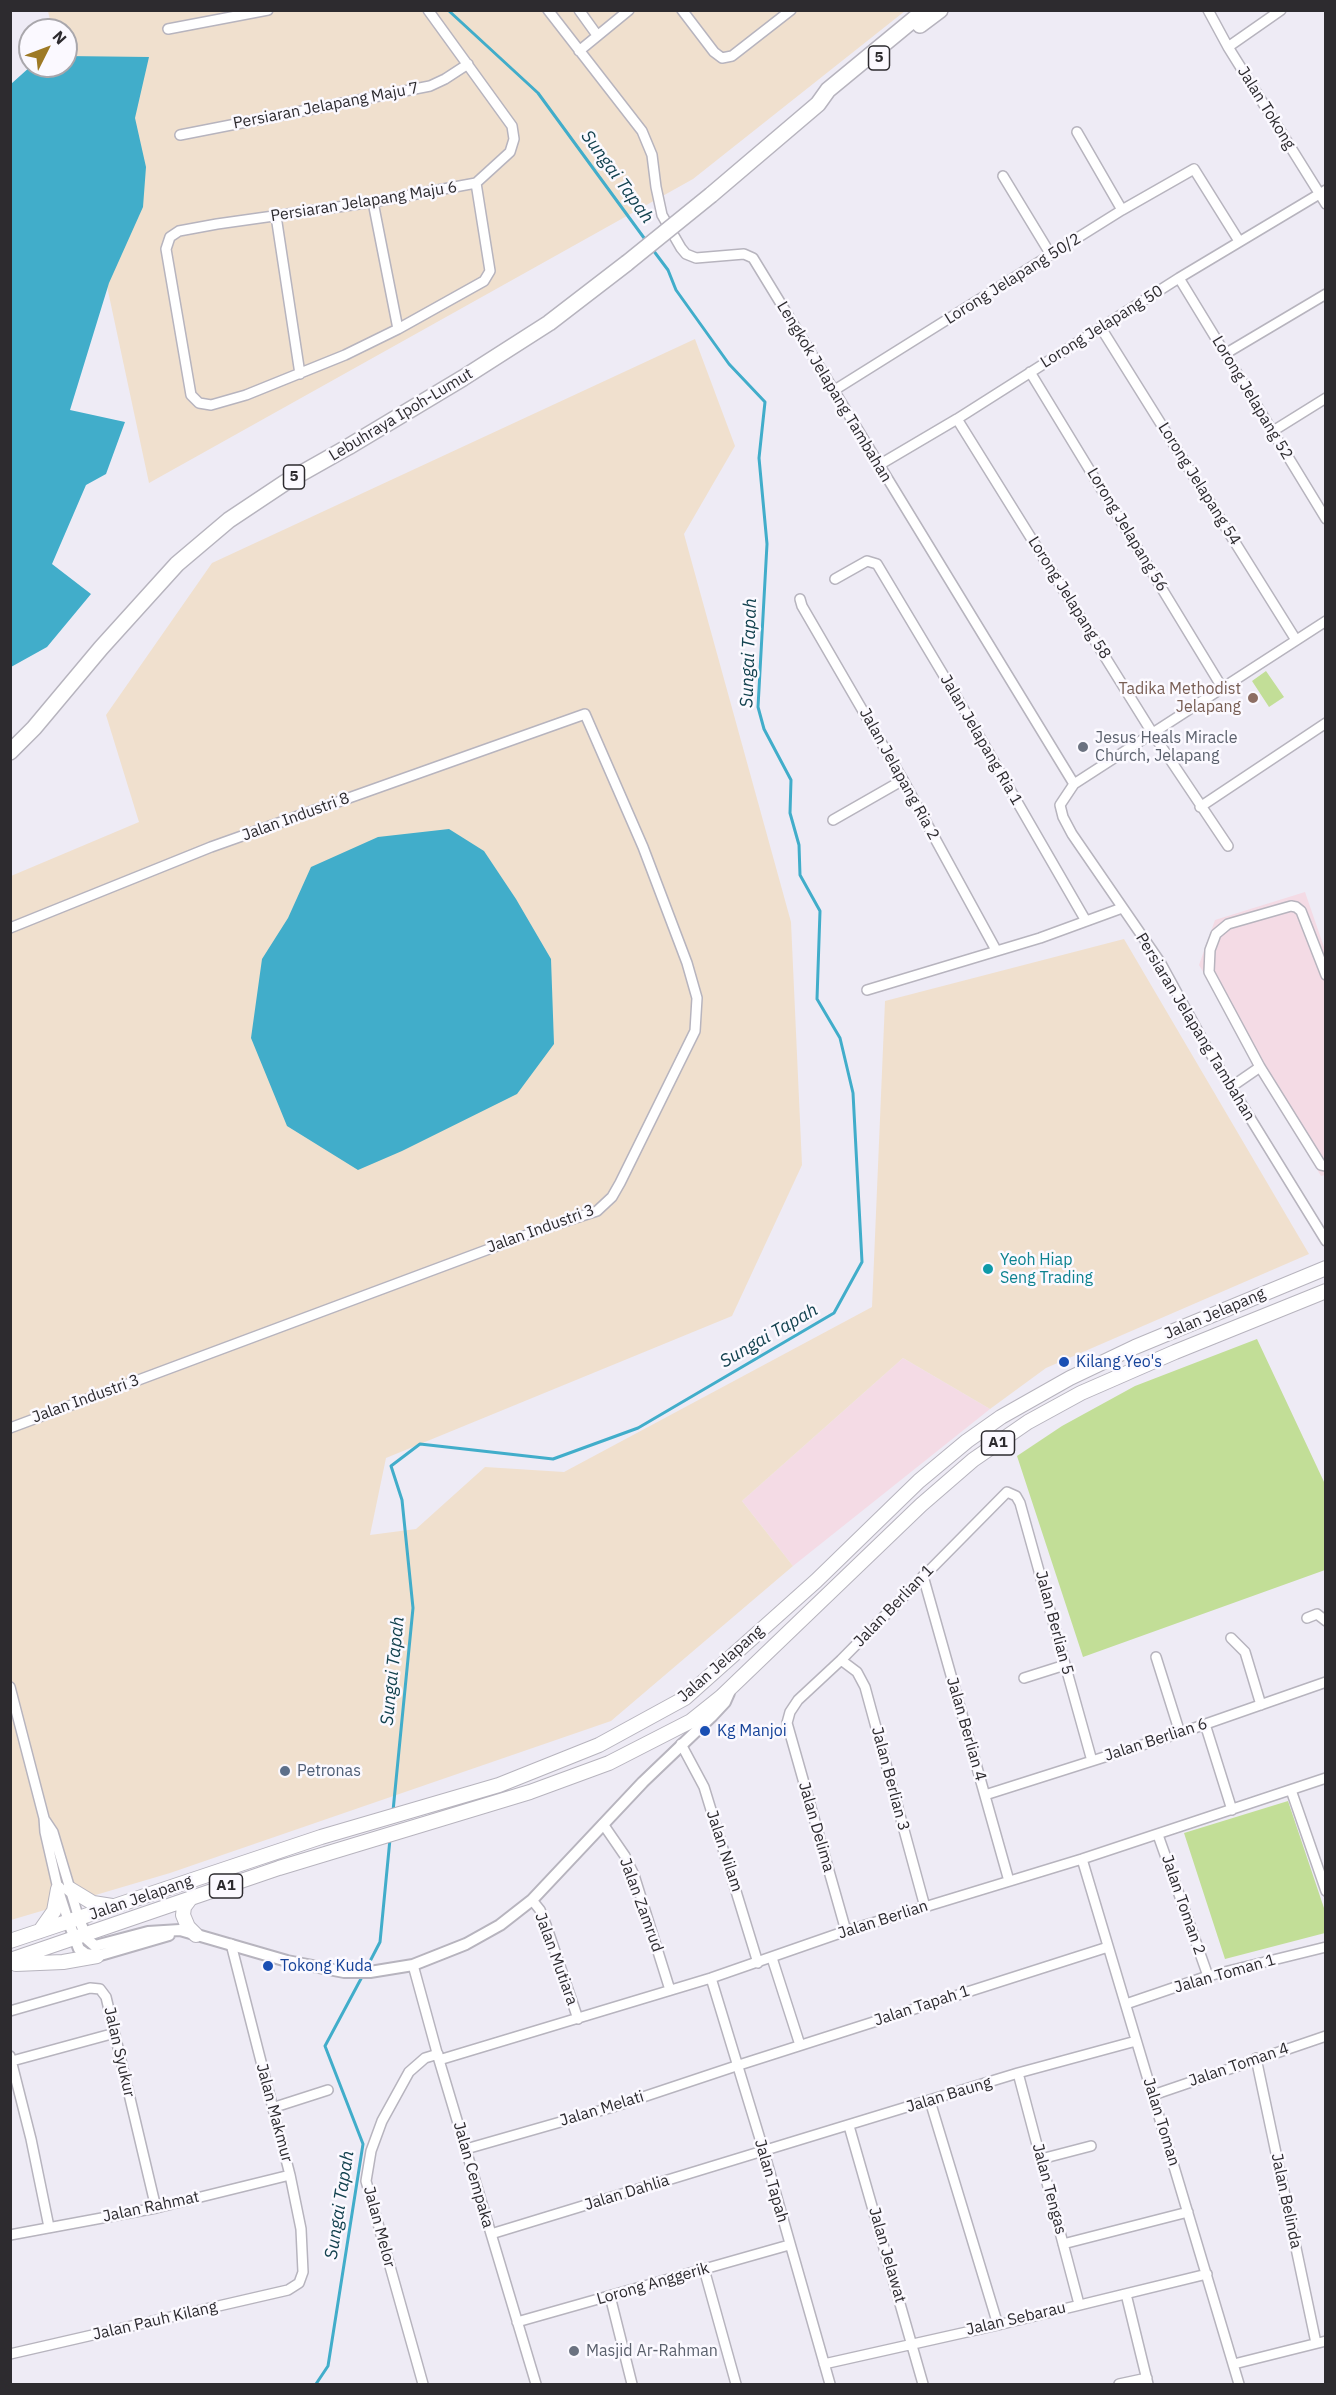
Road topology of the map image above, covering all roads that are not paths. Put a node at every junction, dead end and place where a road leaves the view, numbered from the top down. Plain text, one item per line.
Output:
1 (268, 10) edge
2 (428, 10) edge
3 (548, 10) edge
4 (579, 10) edge
5 (629, 10) edge
6 (682, 10) edge
7 (791, 10) edge
8 (940, 10) edge
9 (1208, 10) edge
10 (1281, 10) edge
11 (918, 13) edge
12 (168, 29) dead end
13 (597, 35) junction
14 (1228, 47) junction
15 (579, 51) junction
16 (468, 64) junction
17 (818, 104) junction
18 (1077, 132) dead end
19 (180, 135) dead end
20 (1003, 176) dead end
21 (476, 183) junction
22 (1322, 192) edge
23 (373, 202) junction
24 (1326, 204) edge
25 (1122, 210) junction
26 (276, 216) junction
27 (1239, 241) junction
28 (1051, 255) junction
29 (1179, 278) junction
30 (1326, 294) edge
31 (1101, 328) junction
32 (398, 329) junction
33 (1225, 354) junction
34 (1030, 372) junction
35 (300, 374) junction
36 (833, 391) junction
37 (1326, 398) edge
38 (957, 419) junction
39 (1273, 431) junction
40 (879, 465) junction
41 (1322, 506) edge
42 (1326, 519) edge
43 (835, 579) dead end
44 (800, 599) dead end
45 (1326, 621) edge
46 (1296, 640) junction
47 (1223, 689) junction
48 (585, 714) joint
49 (1326, 723) edge
50 (1153, 734) junction
51 (10, 752) edge
52 (903, 780) junction
53 (1074, 784) junction
54 (1200, 807) junction
55 (833, 820) dead end
56 (1228, 846) dead end
57 (1122, 908) junction
58 (1086, 921) junction
59 (10, 928) edge
60 (996, 950) junction
61 (1326, 975) edge
62 (867, 990) dead end
63 (1260, 1067) junction
64 (1231, 1086) junction
65 (1323, 1166) edge
66 (1326, 1241) edge
67 (1324, 1266) edge
68 (1326, 1291) edge
69 (10, 1428) edge
70 (1007, 1492) joint
71 (923, 1576) junction
72 (1307, 1618) dead end
73 (1326, 1621) edge
74 (1231, 1638) dead end
75 (1156, 1657) dead end
76 (841, 1660) junction
77 (1065, 1665) junction
78 (1024, 1678) dead end
79 (1326, 1682) edge
80 (10, 1687) edge
81 (732, 1687) junction
82 (686, 1698) junction
83 (1261, 1705) junction
84 (787, 1723) joint
85 (1205, 1724) junction
86 (1180, 1733) junction
87 (660, 1736) junction
88 (681, 1744) junction
89 (1092, 1761) junction
90 (1326, 1778) edge
91 (1291, 1790) junction
92 (985, 1795) junction
93 (1232, 1810) junction
94 (603, 1824) junction
95 (1158, 1835) junction
96 (1082, 1859) junction
97 (1009, 1881) junction
98 (64, 1889) junction
99 (1326, 1891) edge
100 (190, 1899) junction
101 (532, 1900) junction
102 (117, 1906) junction
103 (925, 1907) junction
104 (74, 1921) junction
105 (846, 1931) junction
106 (38, 1933) junction
107 (196, 1935) junction
108 (79, 1936) junction
109 (10, 1941) edge
110 (231, 1944) junction
111 (1108, 1947) junction
112 (1326, 1947) edge
113 (97, 1956) junction
114 (772, 1958) junction
115 (758, 1962) junction
116 (10, 1963) edge
117 (413, 1965) junction
118 (1208, 1976) junction
119 (711, 1978) junction
120 (669, 1990) junction
121 (1126, 2004) junction
122 (10, 2011) edge
123 (578, 2019) junction
124 (115, 2033) junction
125 (1326, 2036) edge
126 (1136, 2041) junction
127 (800, 2045) junction
128 (438, 2057) junction
129 (11, 2058) edge
130 (1256, 2058) junction
131 (736, 2066) junction
132 (1018, 2073) junction
133 (328, 2090) dead end
134 (1153, 2095) junction
135 (930, 2101) junction
136 (272, 2108) junction
137 (849, 2126) junction
138 (1091, 2146) dead end
139 (466, 2150) junction
140 (764, 2152) junction
141 (1041, 2159) junction
142 (290, 2175) junction
143 (156, 2208) junction
144 (1188, 2212) junction
145 (49, 2227) junction
146 (491, 2234) junction
147 (10, 2235) edge
148 (1064, 2244) junction
149 (789, 2245) junction
150 (704, 2269) junction
151 (1207, 2274) junction
152 (298, 2283) joint
153 (1126, 2294) junction
154 (610, 2296) junction
155 (1079, 2304) junction
156 (517, 2322) junction
157 (998, 2325) junction
158 (1321, 2342) edge
159 (912, 2343) junction
160 (10, 2354) edge
161 (824, 2364) junction
162 (1234, 2364) junction
163 (1148, 2381) edge
164 (423, 2385) edge
165 (536, 2385) edge
166 (632, 2385) edge
167 (736, 2385) edge
168 (830, 2385) edge
169 (923, 2385) edge
170 (1119, 2385) edge
171 (1239, 2385) edge

1 - 12 street
2 - 16 street
3 - 15 street
4 - 13 street
5 - 13 street
6 - 7 street
8 - 17 highway, Lebuhraya Ipoh-Lumut / 5
9 - 14 street, Jalan Tokong
10 - 14 street
11 - 17 highway, Lebuhraya Ipoh-Lumut / 5
13 - 15 street
14 - 22 street, Jalan Tokong
15 - 36 street, Lengkok Jelapang Tambahan
16 - 19 street, Persiaran Jelapang Maju 7
16 - 21 street, Persiaran Jelapang Maju 6
17 - 51 highway, Lebuhraya Ipoh-Lumut / 5, bridge
18 - 25 street
20 - 28 street
21 - 23 street, Persiaran Jelapang Maju 6
21 - 32 street
22 - 24 street, Jalan Tokong
22 - 27 street, Lorong Jelapang 50
23 - 26 street, Persiaran Jelapang Maju 6
23 - 32 street
25 - 27 street, Lorong Jelapang 50/2
25 - 28 street, Lorong Jelapang 50/2
26 - 35 street
26 - 35 street, Persiaran Jelapang Maju 6
27 - 29 street, Lorong Jelapang 50
28 - 36 street, Lorong Jelapang 50/2
29 - 31 street, Lorong Jelapang 50
29 - 33 street, Lorong Jelapang 52
30 - 33 street
31 - 34 street, Lorong Jelapang 50
31 - 46 street, Lorong Jelapang 54
32 - 35 street
33 - 39 street, Lorong Jelapang 52
34 - 38 street, Lorong Jelapang 50
34 - 47 street, Lorong Jelapang 56
36 - 40 street, Lengkok Jelapang Tambahan
37 - 39 street
38 - 40 street, Lorong Jelapang 50
38 - 50 street, Lorong Jelapang 58
39 - 41 street, Lorong Jelapang 52
40 - 53 street, Lengkok Jelapang Tambahan
41 - 42 street, Lorong Jelapang 52
43 - 58 street, Jalan Jelapang Ria 1
44 - 52 street, Jalan Jelapang Ria 2
45 - 46 street
46 - 47 street
47 - 50 street
48 - 59 street, Jalan Industri 8
48 - 69 street, Jalan Industri 3
49 - 54 street
50 - 53 street
50 - 54 street, Lorong Jelapang 58
52 - 55 street
52 - 60 street, Jalan Jelapang Ria 2
53 - 57 street, Persiaran Jelapang Tambahan
54 - 56 street, Lorong Jelapang 58
57 - 58 street
57 - 64 street, Persiaran Jelapang Tambahan
58 - 60 street
60 - 62 street
61 - 63 street
63 - 64 street
63 - 65 street
64 - 66 street, Persiaran Jelapang Tambahan
67 - 82 main road, Jalan Jelapang / A1
68 - 81 main road, Jalan Jelapang / A1
70 - 71 street, Jalan Berlian 1
70 - 77 street, Jalan Berlian 5
71 - 76 street, Jalan Berlian 1
71 - 92 street, Jalan Berlian 4
72 - 73 street
74 - 83 street
75 - 86 street
76 - 84 street, Jalan Berlian 1
76 - 103 street, Jalan Berlian 3
77 - 78 street
77 - 89 street, Jalan Berlian 5
79 - 83 street, Jalan Berlian 6
80 - 98 street
81 - 82 main road
81 - 87 main road, Jalan Jelapang / A1
81 - 88 street
82 - 87 main road
82 - 102 main road, Jalan Jelapang / A1
83 - 85 street, Jalan Berlian 6
84 - 105 street, Jalan Delima
85 - 86 street, Jalan Berlian 6
85 - 93 street
86 - 89 street, Jalan Berlian 6
87 - 100 main road, Jalan Jelapang / A1
88 - 94 street
88 - 115 street, Jalan Nilam
89 - 92 street, Jalan Berlian 6
90 - 91 street, Jalan Berlian
91 - 93 street, Jalan Berlian
91 - 99 street
92 - 97 street, Jalan Berlian 4
93 - 95 street, Jalan Berlian
94 - 101 street
94 - 120 street, Jalan Zamrud
95 - 96 street, Jalan Berlian
95 - 118 street, Jalan Toman 2
96 - 97 street, Jalan Berlian
96 - 111 street, Jalan Toman
97 - 103 street, Jalan Berlian
98 - 102 main road
98 - 104 street
98 - 106 main road
100 - 107 main road
100 - 108 main road, Jalan Jelapang / A1
101 - 117 street
101 - 123 street, Jalan Mutiara
102 - 104 main road, Jalan Jelapang / A1
103 - 105 street, Jalan Berlian
104 - 106 main road, Jalan Jelapang / A1
104 - 108 street
105 - 114 street, Jalan Berlian
106 - 109 main road, Jalan Jelapang / A1
107 - 108 street
107 - 110 street
107 - 113 street
108 - 113 street
108 - 116 main road, Jalan Jelapang / A1
110 - 117 street
110 - 136 street, Jalan Makmur
111 - 121 street, Jalan Toman
111 - 127 street, Jalan Tapah 1
112 - 118 street, Jalan Toman 1
113 - 116 main road
114 - 115 street, Jalan Berlian
114 - 127 street
115 - 119 street, Jalan Berlian
117 - 128 street, Jalan Cempaka
118 - 121 street, Jalan Toman 1
119 - 120 street, Jalan Berlian
119 - 131 street, Jalan Tapah
120 - 123 street, Jalan Berlian
121 - 126 street, Jalan Toman
122 - 124 street, Jalan Syukur
123 - 128 street, Jalan Berlian
124 - 129 street
124 - 143 street, Jalan Syukur
125 - 130 street, Jalan Toman 4
126 - 132 street, Jalan Baung
126 - 134 street, Jalan Toman
127 - 131 street, Jalan Tapah 1
128 - 139 street, Jalan Cempaka
128 - 164 street, Jalan Melor
129 - 145 street
130 - 134 street, Jalan Toman 4
130 - 158 street, Jalan Belinda
131 - 139 street, Jalan Melati
131 - 140 street, Jalan Tapah
132 - 135 street, Jalan Baung
132 - 141 street, Jalan Tengas
133 - 136 street
134 - 144 street, Jalan Toman
135 - 137 street, Jalan Baung
135 - 157 street
136 - 142 street, Jalan Makmur
137 - 140 street, Jalan Baung
137 - 159 street, Jalan Jelawat
138 - 141 street
139 - 146 street, Jalan Cempaka
140 - 146 street, Jalan Dahlia
140 - 149 street, Jalan Tapah
141 - 148 street, Jalan Tengas
142 - 143 street, Jalan Rahmat
142 - 152 street, Jalan Makmur
143 - 145 street, Jalan Rahmat
144 - 148 street
144 - 151 street, Jalan Toman
145 - 147 street, Jalan Rahmat
146 - 156 street, Jalan Cempaka
148 - 155 street, Jalan Tengas
149 - 150 street, Lorong Anggerik
149 - 161 street, Jalan Tapah
150 - 154 street, Lorong Anggerik
150 - 167 street
151 - 153 street, Jalan Sebarau
151 - 162 street, Jalan Toman
152 - 160 street, Jalan Pauh Kilang
153 - 155 street, Jalan Sebarau
153 - 163 street
154 - 156 street, Lorong Anggerik
154 - 166 street
155 - 157 street, Jalan Sebarau
156 - 165 street, Jalan Cempaka
157 - 159 street, Jalan Sebarau
158 - 162 street
159 - 161 street, Jalan Sebarau
159 - 169 street, Jalan Jelawat
161 - 168 street, Jalan Tapah
162 - 171 street, Jalan Toman
163 - 170 street

